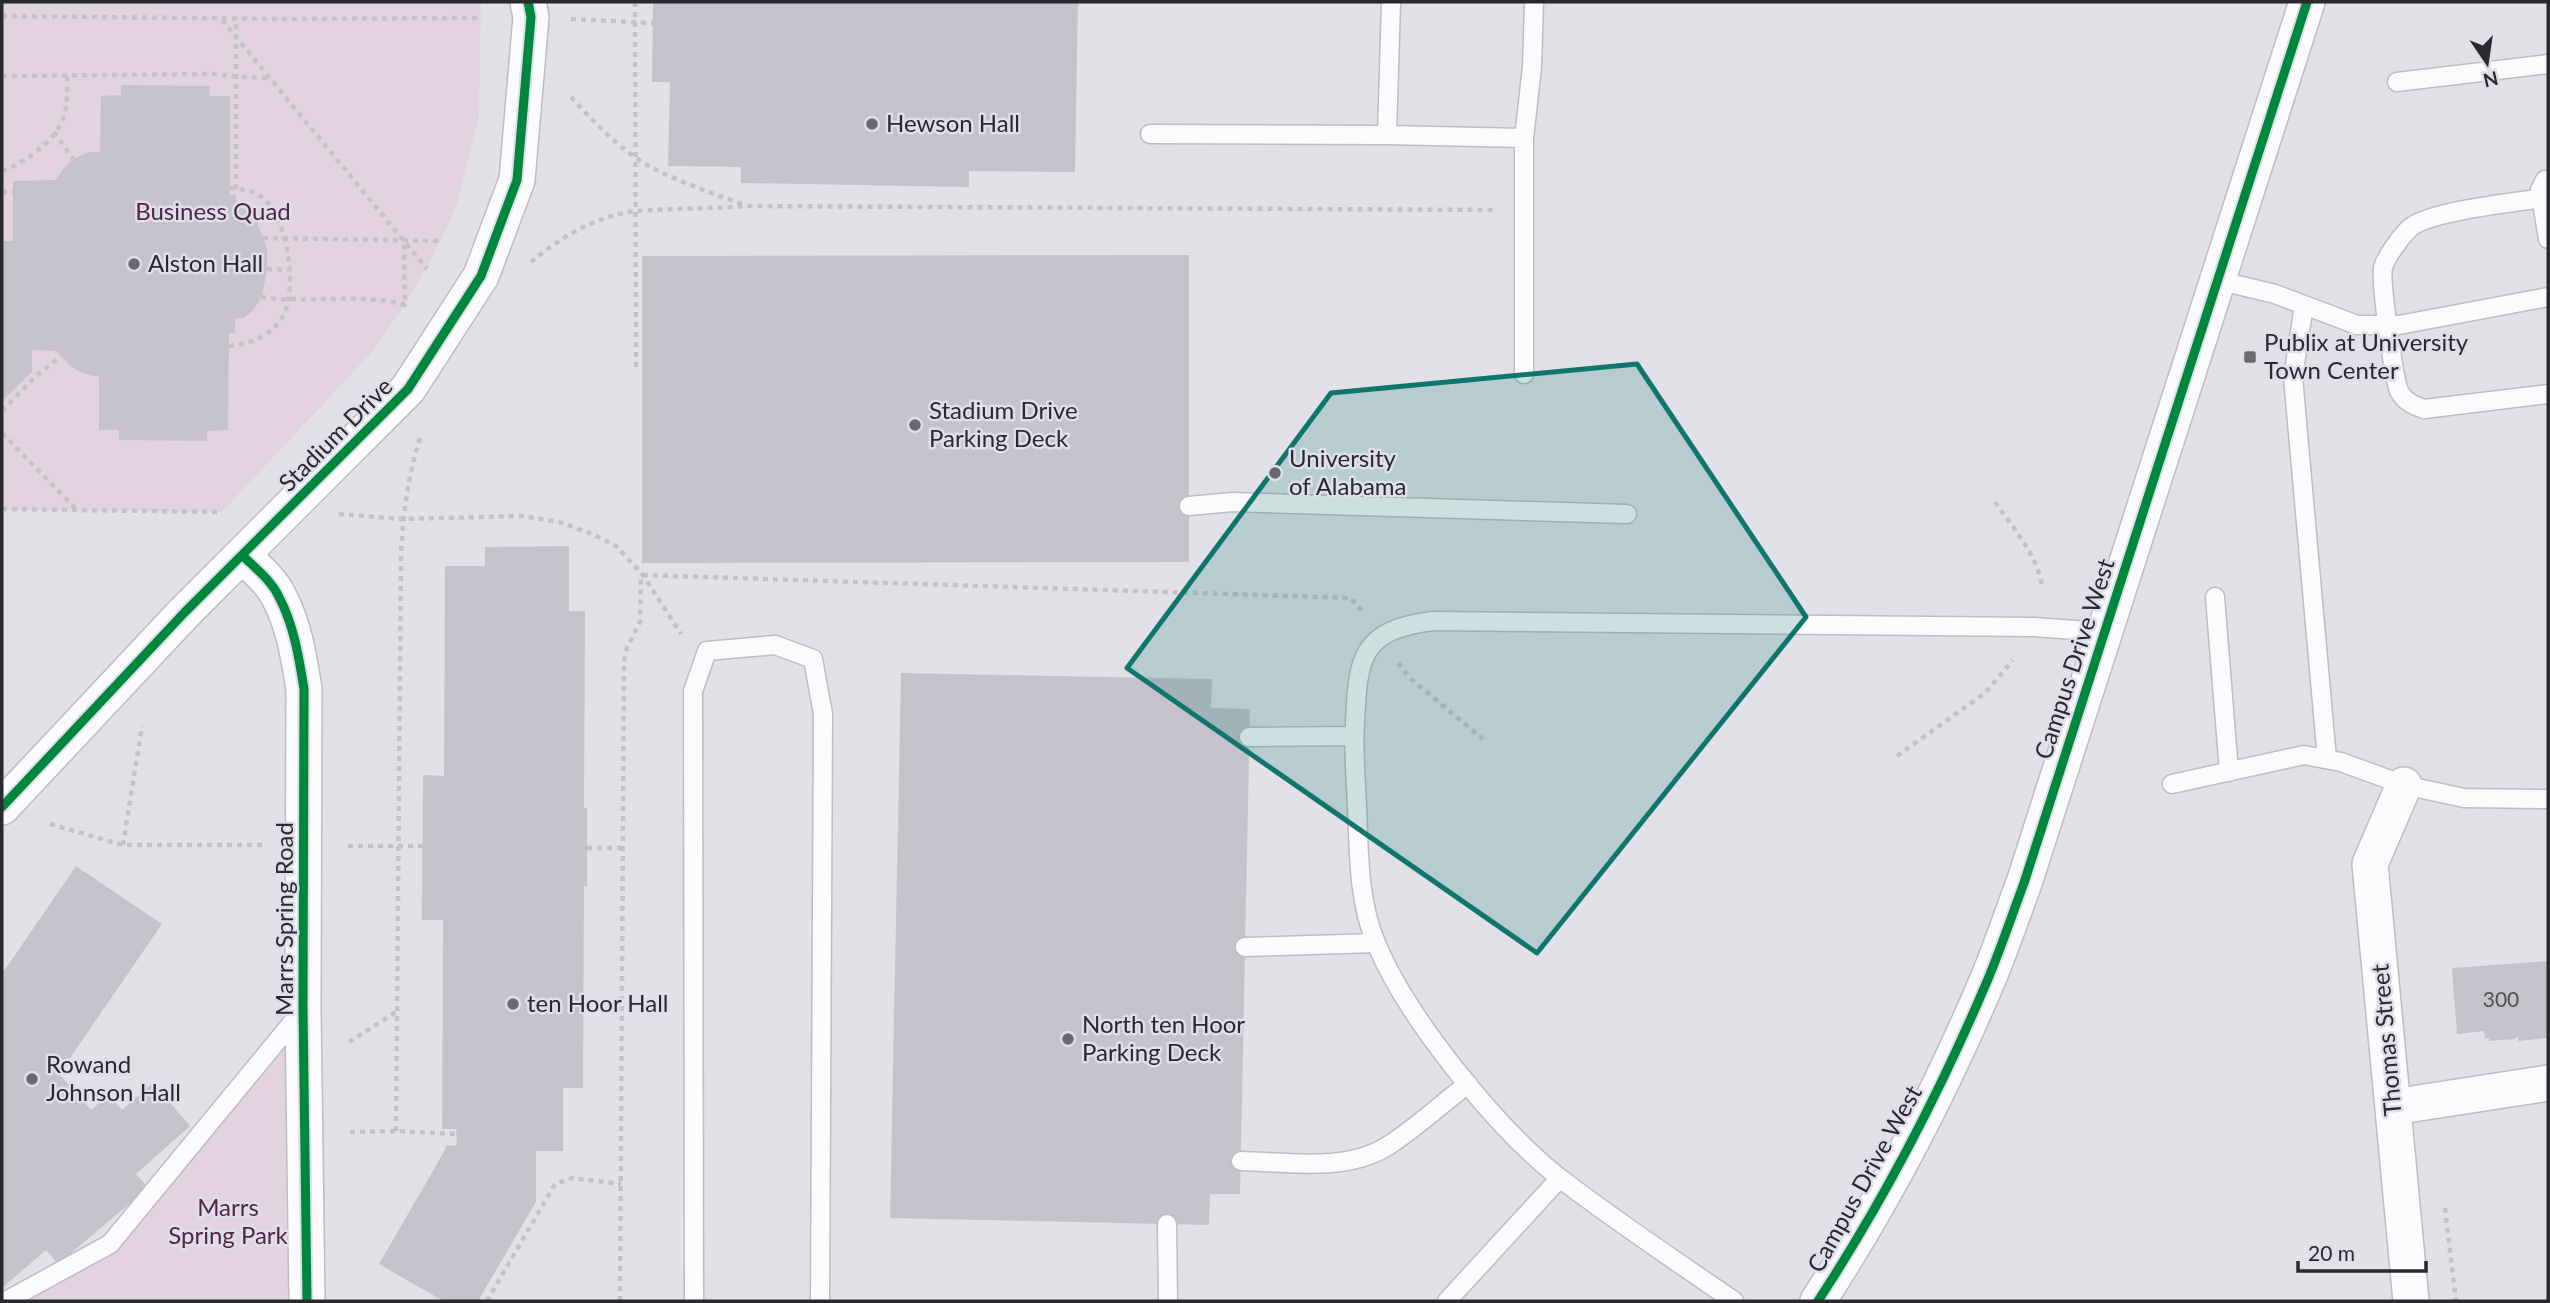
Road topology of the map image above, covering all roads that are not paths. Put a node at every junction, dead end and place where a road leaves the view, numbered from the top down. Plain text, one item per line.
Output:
1 (528, 2) edge
2 (1391, 2) edge
3 (1534, 2) edge
4 (2307, 2) edge
5 (2548, 64) edge
6 (2398, 82) dead end
7 (1150, 134) dead end
8 (1387, 135) junction
9 (1524, 138) junction
10 (2548, 180) edge
11 (2541, 198) junction
12 (2548, 239) edge
13 (2217, 280) junction
14 (2548, 298) edge
15 (2304, 305) junction
16 (2388, 326) junction
17 (1524, 374) dead end
18 (2548, 394) edge
19 (1189, 506) dead end
20 (1627, 514) dead end
21 (242, 555) junction
22 (2215, 597) dead end
23 (2103, 632) junction
24 (1354, 736) junction
25 (1249, 737) dead end
26 (2327, 759) junction
27 (2229, 772) junction
28 (2172, 784) dead end
29 (2404, 785) junction
30 (2548, 799) edge
31 (2, 807) edge
32 (1376, 943) junction
33 (1245, 947) dead end
34 (303, 1009) junction
35 (2548, 1083) edge
36 (1468, 1084) junction
37 (2393, 1107) junction
38 (1241, 1161) dead end
39 (1560, 1178) junction
40 (1167, 1224) dead end
41 (6, 1301) edge
42 (307, 1301) edge
43 (694, 1301) edge
44 (820, 1301) edge
45 (1168, 1301) edge
46 (1447, 1301) edge
47 (1734, 1301) edge
48 (1818, 1301) edge
49 (2412, 1301) edge

1 - 21 street, Stadium Drive
2 - 8 lane
3 - 9 lane
4 - 13 street, Campus Drive West
5 - 6 lane
7 - 8 lane
8 - 9 lane
9 - 17 lane
10 - 11 lane
11 - 12 lane
11 - 16 lane
13 - 15 lane
13 - 23 street, Campus Drive West
14 - 16 lane
15 - 16 lane
15 - 26 lane
16 - 18 lane
19 - 20 lane
21 - 31 street, Stadium Drive
21 - 34 street, Marrs Spring Road
22 - 27 lane
23 - 24 lane
23 - 48 street, Campus Drive West
24 - 25 lane
24 - 32 lane
26 - 27 lane
26 - 29 lane
27 - 28 lane
29 - 30 lane
29 - 37 street, Thomas Street
32 - 33 lane
32 - 36 lane
34 - 41 lane
34 - 42 street, Marrs Spring Road
35 - 37 street
36 - 38 lane
36 - 39 lane
37 - 49 street, Thomas Street
39 - 46 lane
39 - 47 lane
40 - 45 lane
43 - 44 lane

